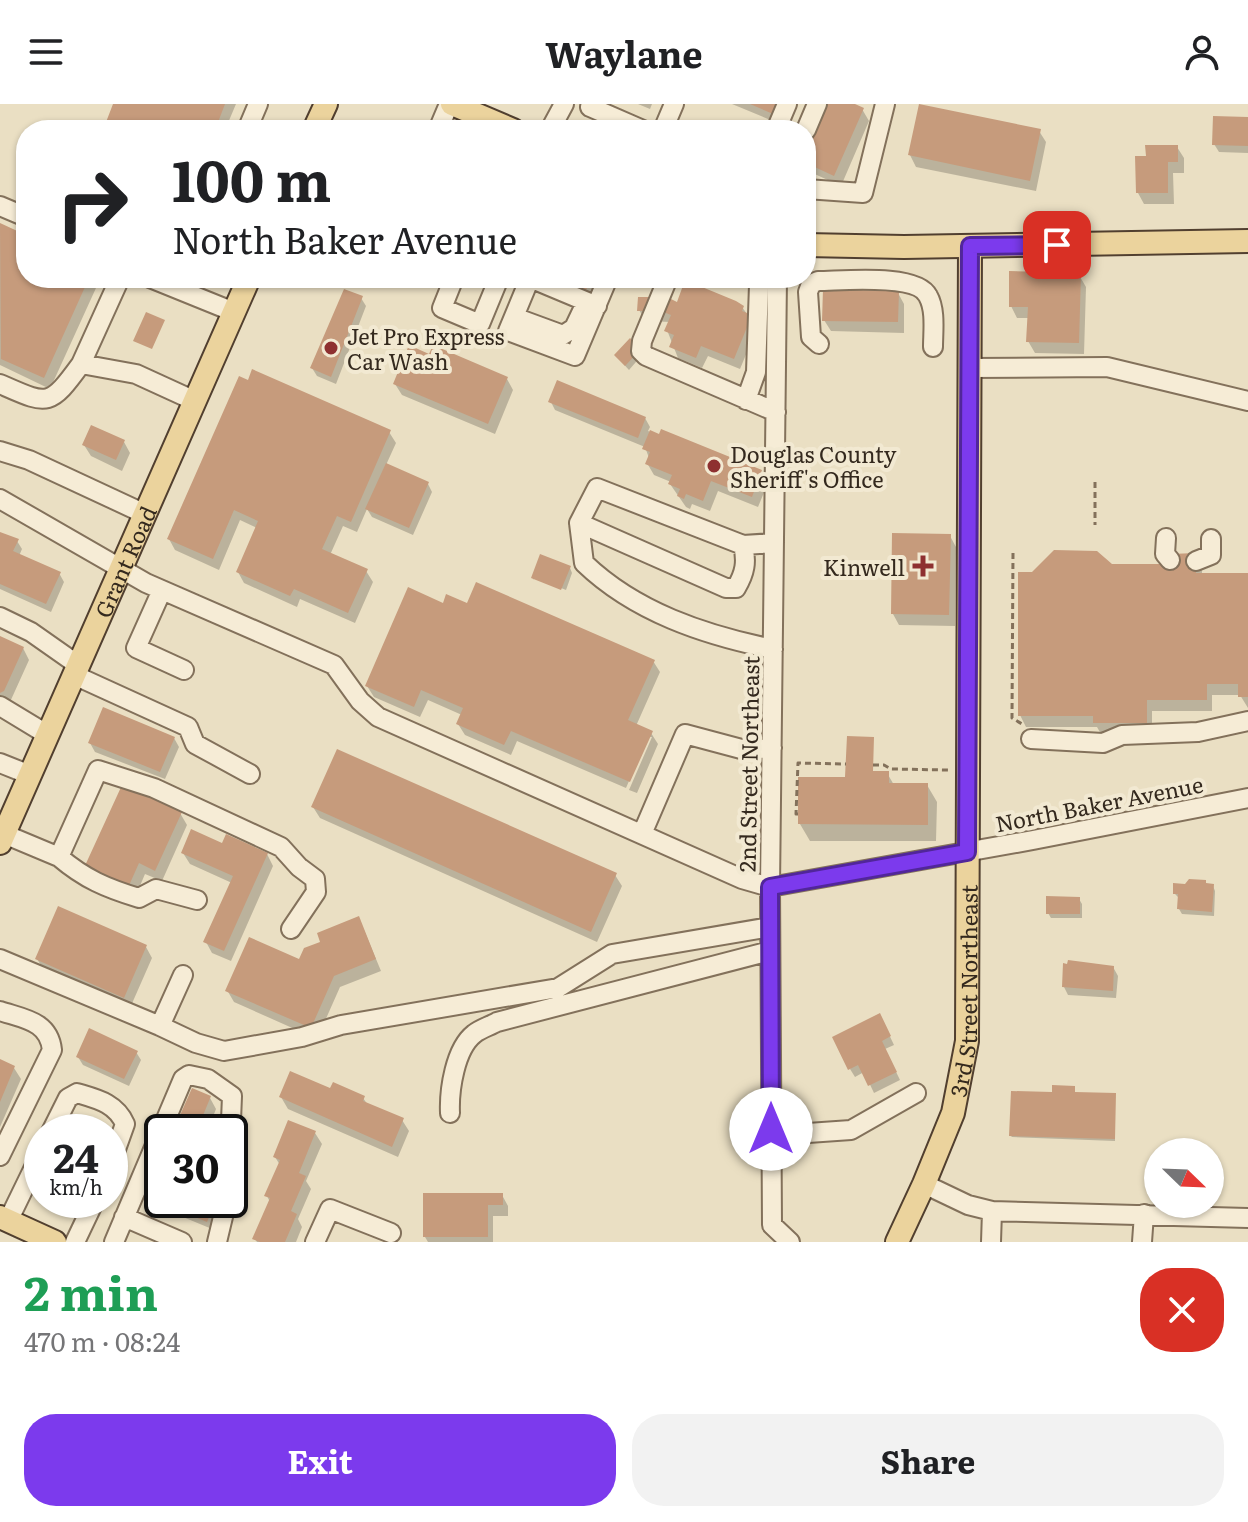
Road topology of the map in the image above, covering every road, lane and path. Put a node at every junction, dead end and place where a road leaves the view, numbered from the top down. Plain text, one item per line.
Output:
1 (451, 104) edge
2 (592, 104) edge
3 (885, 104) edge
4 (489, 120) edge
5 (620, 120) edge
6 (816, 190) edge
7 (1248, 241) edge
8 (816, 246) edge
9 (970, 246) junction
10 (816, 282) edge
11 (115, 288) edge
12 (175, 288) edge
13 (245, 288) edge
14 (450, 288) edge
15 (495, 288) edge
16 (526, 288) edge
17 (554, 288) edge
18 (594, 288) edge
19 (602, 288) edge
20 (664, 288) edge
21 (759, 288) edge
22 (777, 288) edge
23 (810, 288) edge
24 (592, 304) junction
25 (234, 312) junction
26 (480, 324) junction
27 (511, 324) junction
28 (819, 344) dead end
29 (933, 347) dead end
30 (81, 364) junction
31 (969, 368) junction
32 (0, 384) edge
33 (746, 400) junction
34 (195, 401) junction
35 (1248, 401) edge
36 (776, 412) junction
37 (0, 451) edge
38 (1095, 482) dead end
39 (0, 499) edge
40 (145, 514) junction
41 (579, 523) junction
42 (1095, 525) dead end
43 (1166, 538) dead end
44 (1211, 539) dead end
45 (774, 543) junction
46 (743, 545) junction
47 (1013, 553) dead end
48 (1170, 560) dead end
49 (1196, 561) dead end
50 (120, 569) junction
51 (162, 590) junction
52 (0, 617) edge
53 (773, 649) junction
54 (76, 670) junction
55 (184, 670) dead end
56 (0, 706) edge
57 (1248, 721) edge
58 (48, 735) junction
59 (1031, 739) joint
60 (772, 748) junction
61 (0, 763) edge
62 (846, 764) dead end
63 (873, 765) dead end
64 (949, 770) dead end
65 (250, 774) dead end
66 (30, 775) junction
67 (1248, 798) edge
68 (798, 814) dead end
69 (4, 826) edge
70 (642, 834) junction
71 (967, 852) junction
72 (59, 857) junction
73 (770, 887) junction
74 (197, 900) dead end
75 (770, 927) junction
76 (291, 929) dead end
77 (770, 951) junction
78 (0, 959) edge
79 (183, 975) dead end
80 (0, 1011) edge
81 (160, 1026) junction
82 (916, 1093) dead end
83 (450, 1113) dead end
84 (60, 1114) edge
85 (121, 1114) edge
86 (170, 1114) edge
87 (231, 1114) edge
88 (771, 1129) junction
89 (0, 1156) edge
90 (144, 1176) edge
91 (24, 1183) edge
92 (924, 1184) junction
93 (128, 1209) edge
94 (992, 1211) junction
95 (1144, 1214) joint
96 (1224, 1217) edge
97 (86, 1218) edge
98 (124, 1218) edge
99 (126, 1218) edge
100 (223, 1218) edge
101 (1248, 1218) edge
102 (4, 1219) edge
103 (391, 1233) dead end
104 (55, 1242) edge
105 (75, 1242) edge
106 (114, 1242) edge
107 (182, 1242) edge
108 (217, 1242) edge
109 (315, 1242) edge
110 (790, 1242) edge
111 (897, 1242) edge
112 (991, 1242) edge
113 (1142, 1242) edge

1 - 4 main road
2 - 5 street
3 - 6 street
7 - 9 main road
8 - 9 main road
9 - 31 main road, 3rd Street Northeast
10 - 29 street
11 - 30 street
12 - 25 street
13 - 25 main road, Grant Road
14 - 26 street
15 - 26 street
16 - 27 street
17 - 24 street
18 - 24 street
19 - 24 street
20 - 33 street
21 - 33 street
22 - 36 street, 2nd Street Northeast
23 - 28 street
24 - 27 street
25 - 34 main road, Grant Road
26 - 27 street
30 - 32 street
30 - 34 street
31 - 35 street
31 - 71 main road, 3rd Street Northeast
33 - 36 street
34 - 40 main road, Grant Road
36 - 45 street, 2nd Street Northeast
37 - 40 street
38 - 42 path
39 - 50 street
40 - 50 main road, Grant Road
41 - 46 street
41 - 46 street
41 - 53 street
43 - 48 street
44 - 49 street
45 - 46 street
45 - 53 street, 2nd Street Northeast
47 - 59 path
50 - 51 street
50 - 54 main road, Grant Road
51 - 55 street
51 - 70 street
52 - 54 street
53 - 60 street, 2nd Street Northeast
54 - 58 main road, Grant Road
54 - 65 street
56 - 58 street
57 - 59 street
58 - 66 main road, Grant Road
60 - 70 street
60 - 73 street, 2nd Street Northeast
61 - 66 street
62 - 68 path
63 - 64 path
66 - 69 main road, Grant Road
67 - 71 street, North Baker Avenue
69 - 72 street
70 - 73 street
71 - 73 street, North Baker Avenue
71 - 92 main road, 3rd Street Northeast
72 - 74 street
72 - 76 street
73 - 75 street, 2nd Street Northeast
75 - 77 street, 2nd Street Northeast
75 - 81 street
77 - 83 street
77 - 88 street, 2nd Street Northeast
78 - 81 street
79 - 81 street
80 - 89 street
82 - 88 street
84 - 85 street
86 - 87 street
88 - 110 street, 2nd Street Northeast
90 - 93 street
91 - 102 street
92 - 94 street
92 - 111 main road, 3rd Street Northeast
94 - 95 street
94 - 112 street
95 - 113 street
96 - 101 street
97 - 105 street
98 - 106 street
99 - 107 street
100 - 108 street
102 - 104 main road
103 - 109 street

